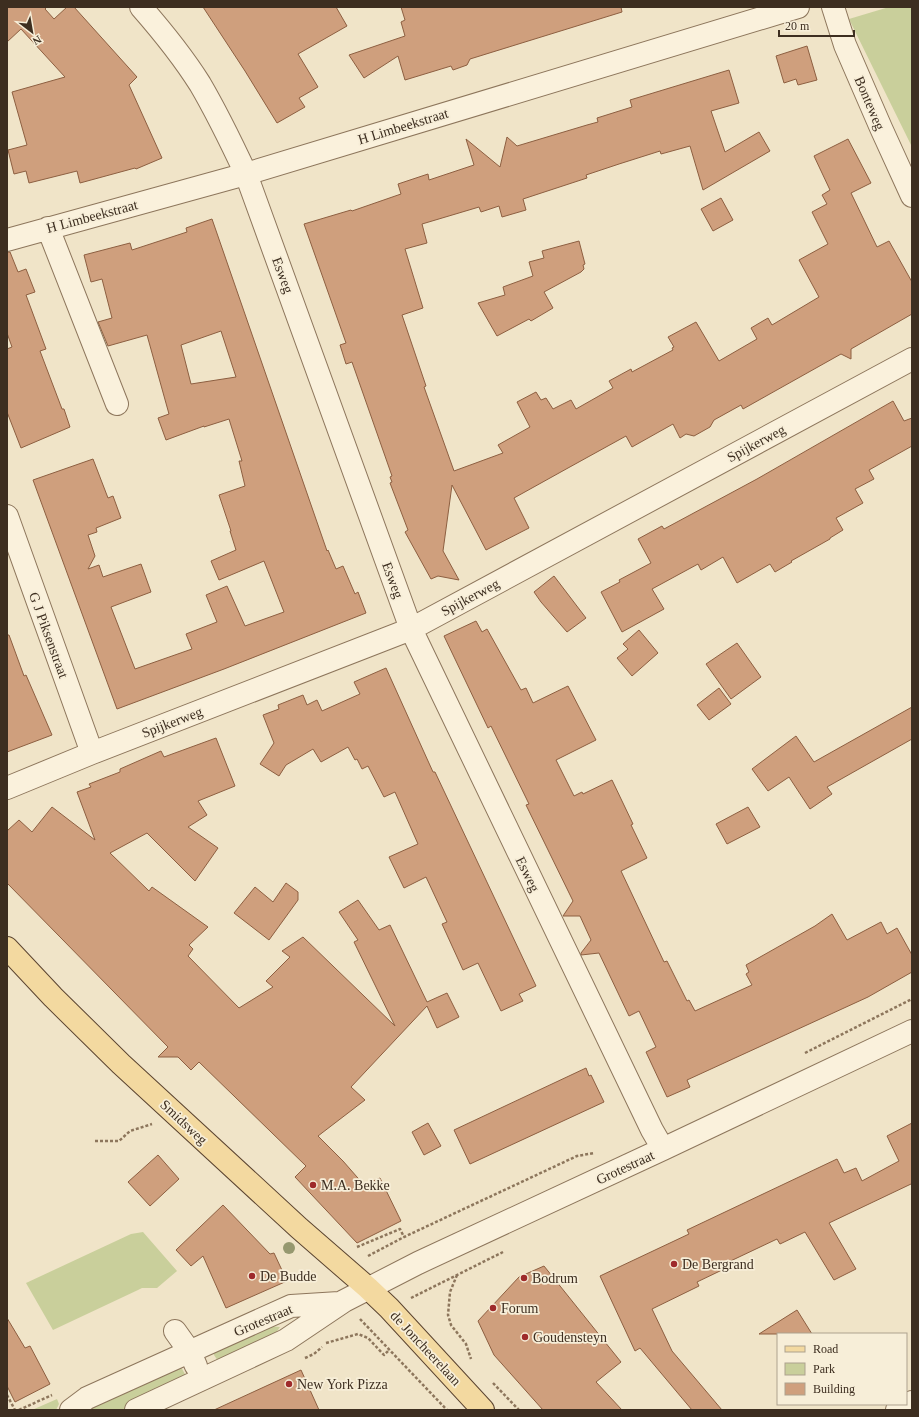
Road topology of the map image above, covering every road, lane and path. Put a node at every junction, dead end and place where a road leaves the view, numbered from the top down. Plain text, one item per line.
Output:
1 (141, 7) edge
2 (798, 7) edge
3 (833, 7) edge
4 (740, 15) edge
5 (246, 174) junction
6 (912, 196) edge
7 (48, 228) junction
8 (7, 240) edge
9 (912, 359) edge
10 (117, 404) dead end
11 (7, 516) edge
12 (411, 629) junction
13 (92, 753) junction
14 (7, 788) edge
15 (7, 948) edge
16 (912, 1031) edge
17 (177, 1116) junction
18 (95, 1141) dead end
19 (663, 1149) junction
20 (404, 1237) dead end
21 (351, 1243) dead end
22 (457, 1274) dead end
23 (368, 1288) junction
24 (339, 1303) junction
25 (362, 1321) dead end
26 (175, 1331) dead end
27 (326, 1343) dead end
28 (389, 1350) junction
29 (190, 1352) junction
30 (471, 1359) dead end
31 (203, 1379) junction
32 (7, 1395) edge
33 (906, 1405) edge
34 (15, 1410) edge
35 (72, 1410) edge
36 (136, 1410) edge
37 (447, 1410) edge
38 (484, 1410) edge
39 (897, 1410) edge

1 - 5 street, Esweg
2 - 4 street, H Limbeekstraat
3 - 6 street, Bonteweg
4 - 5 street, H Limbeekstraat
5 - 7 street, H Limbeekstraat
5 - 12 street, Esweg
7 - 8 street, H Limbeekstraat
7 - 10 street
9 - 12 street, Spijkerweg
11 - 13 street, G J Piksenstraat
12 - 13 street, Spijkerweg
12 - 19 street, Esweg
13 - 14 street, Spijkerweg
15 - 17 main road, Smidsweg
16 - 19 street, Grotestraat
17 - 18 path
17 - 23 main road, Smidsweg
19 - 23 street, Grotestraat
20 - 21 path
22 - 30 path, de Joncheerelaan
23 - 24 street, Grotestraat
23 - 38 main road, de Joncheerelaan
24 - 29 street, Grotestraat
24 - 31 street, Grotestraat
25 - 28 path, de Joncheerelaan
26 - 29 street
27 - 28 path
28 - 37 path, de Joncheerelaan
29 - 31 street
29 - 35 street, Grotestraat
31 - 36 street, Grotestraat
32 - 34 path
33 - 39 street

